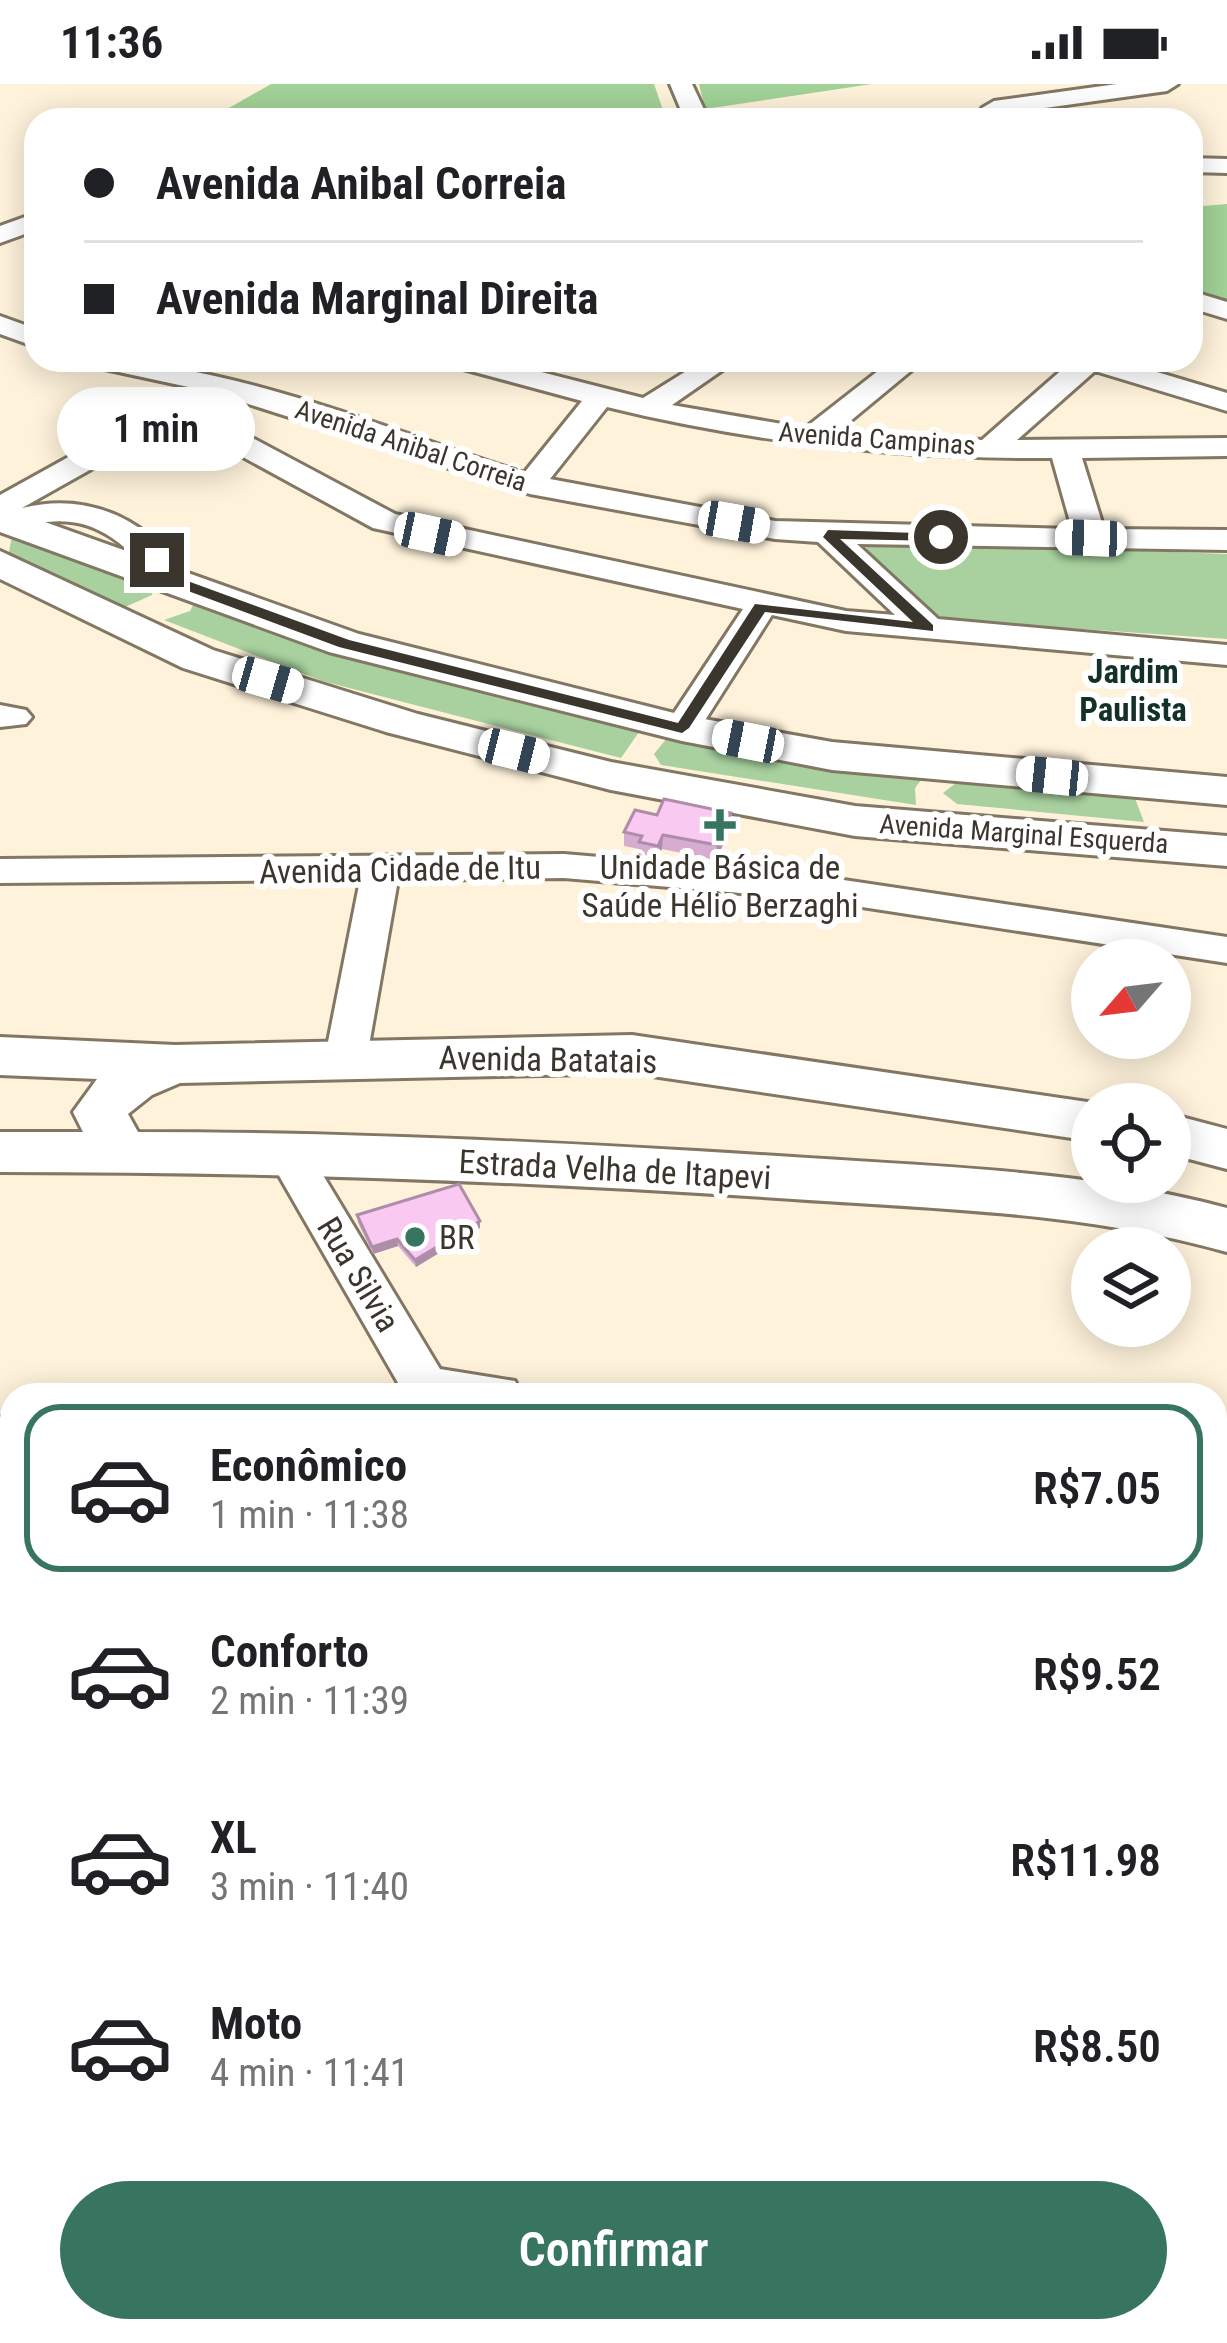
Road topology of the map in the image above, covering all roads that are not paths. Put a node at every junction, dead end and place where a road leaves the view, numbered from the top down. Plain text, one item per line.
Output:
1 (1167, 84) edge
2 (994, 108) dead end
3 (159, 372) edge
4 (538, 372) edge
5 (704, 372) edge
6 (895, 372) edge
7 (1077, 372) edge
8 (1125, 372) edge
9 (218, 385) junction
10 (598, 398) junction
11 (1227, 403) edge
12 (649, 407) junction
13 (177, 410) junction
14 (811, 438) junction
15 (992, 447) junction
16 (1227, 447) edge
17 (1064, 448) junction
18 (530, 485) junction
19 (2, 528) edge
20 (828, 534) junction
21 (1091, 538) junction
22 (1227, 541) edge
23 (177, 582) junction
24 (240, 607) junction
25 (760, 607) junction
26 (114, 619) junction
27 (928, 628) junction
28 (166, 646) junction
29 (1227, 655) edge
30 (682, 728) junction
31 (1206, 790) edge
32 (1213, 850) edge
33 (381, 870) junction
34 (0, 872) edge
35 (1227, 950) edge
36 (27, 1056) edge
37 (346, 1057) junction
38 (175, 1064) junction
39 (1071, 1118) edge
40 (1191, 1140) edge
41 (1227, 1149) edge
42 (0, 1150) edge
43 (288, 1153) junction
44 (122, 1154) junction
45 (1227, 1230) edge
46 (423, 1383) edge

1 - 2 street
3 - 9 street, Avenida Anibal Correia
4 - 10 street, Avenida Campinas
5 - 12 street
6 - 14 street
7 - 15 street
8 - 11 street
9 - 13 street
9 - 18 street, Avenida Anibal Correia
10 - 12 street, Avenida Campinas
10 - 18 street
12 - 14 street, Avenida Campinas
13 - 19 street
13 - 25 street
14 - 15 street, Avenida Campinas
15 - 17 street, Avenida Campinas
16 - 17 street, Avenida Campinas
17 - 21 street
18 - 20 street, Avenida Anibal Correia
19 - 23 main road
19 - 26 main road, Avenida Marginal Esquerda
20 - 21 street, Avenida Anibal Correia
20 - 27 street
21 - 22 street, Avenida Anibal Correia
23 - 24 main road
23 - 26 main road
24 - 28 main road
24 - 30 main road
25 - 27 street
25 - 30 street
26 - 28 main road, Avenida Marginal Esquerda
27 - 29 street
28 - 32 main road, Avenida Marginal Esquerda
30 - 31 main road
31 - 32 main road
33 - 34 street, Avenida Cidade de Itu
33 - 35 street, Avenida Cidade de Itu
33 - 37 street
36 - 38 main road, Avenida Batatais
36 - 42 main road
37 - 38 main road, Avenida Batatais
37 - 39 main road, Avenida Batatais
38 - 44 main road
40 - 41 main road
42 - 44 main road, Estrada Velha de Itapevi
43 - 44 main road, Estrada Velha de Itapevi
43 - 45 main road, Estrada Velha de Itapevi
43 - 46 street, Rua Silvia

